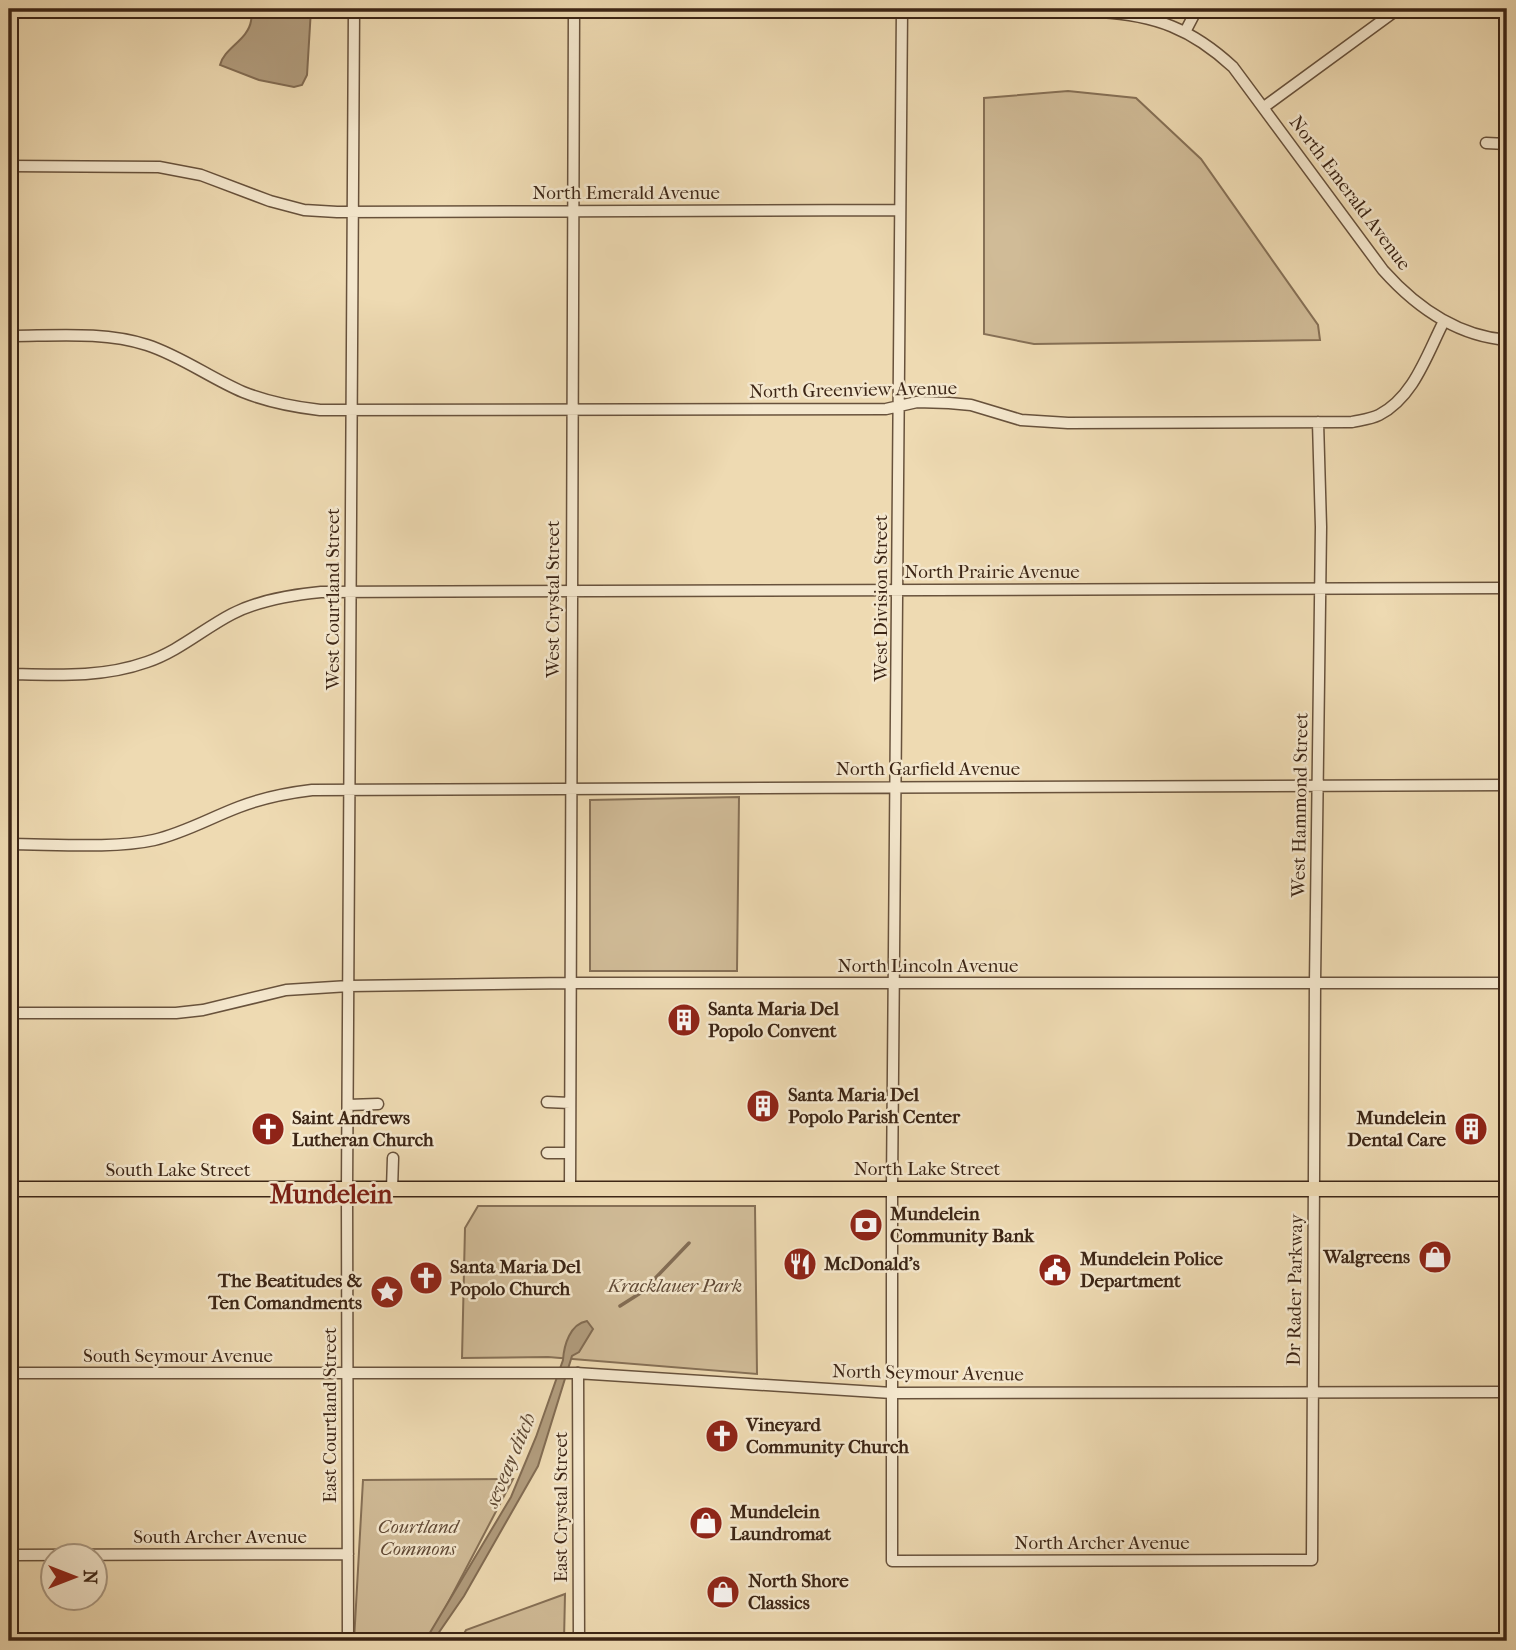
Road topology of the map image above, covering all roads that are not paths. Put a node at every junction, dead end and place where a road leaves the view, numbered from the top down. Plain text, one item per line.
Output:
1 (1197, 9) edge
2 (1398, 9) edge
3 (354, 10) edge
4 (574, 10) edge
5 (902, 10) edge
6 (1185, 32) junction
7 (1264, 107) junction
8 (1486, 143) dead end
9 (1507, 144) edge
10 (9, 166) edge
11 (900, 210) junction
12 (573, 211) junction
13 (351, 212) junction
14 (1444, 321) junction
15 (9, 336) edge
16 (1507, 340) edge
17 (900, 405) junction
18 (571, 410) junction
19 (351, 411) junction
20 (1318, 422) junction
21 (1321, 588) junction
22 (1507, 588) edge
23 (899, 589) junction
24 (571, 590) junction
25 (351, 591) junction
26 (9, 674) edge
27 (1318, 786) junction
28 (1507, 786) edge
29 (570, 787) junction
30 (897, 787) junction
31 (349, 789) junction
32 (9, 844) edge
33 (571, 983) junction
34 (1315, 983) junction
35 (1507, 983) edge
36 (895, 984) junction
37 (348, 986) junction
38 (9, 1013) edge
39 (547, 1102) dead end
40 (570, 1103) junction
41 (378, 1104) dead end
42 (348, 1105) junction
43 (547, 1153) dead end
44 (570, 1153) junction
45 (393, 1158) dead end
46 (892, 1188) junction
47 (1314, 1188) junction
48 (9, 1189) edge
49 (347, 1189) junction
50 (392, 1189) junction
51 (570, 1189) junction
52 (1507, 1189) edge
53 (9, 1373) edge
54 (348, 1373) junction
55 (577, 1373) junction
56 (1311, 1392) junction
57 (1507, 1392) edge
58 (891, 1393) junction
59 (348, 1554) junction
60 (9, 1555) edge
61 (1312, 1560) joint
62 (892, 1561) joint
63 (348, 1641) edge
64 (579, 1641) edge

1 - 6 street
2 - 7 street
3 - 4 street, North Emerald Avenue
3 - 13 street, West Courtland Street
4 - 5 street, North Emerald Avenue
4 - 12 street, West Crystal Street
5 - 6 street, North Emerald Avenue
5 - 11 street, West Division Street
6 - 7 street, North Emerald Avenue
7 - 14 street, North Emerald Avenue
8 - 9 street
10 - 13 street, North Emerald Avenue
11 - 12 street, North Emerald Avenue
11 - 17 street, West Division Street
12 - 13 street, North Emerald Avenue
12 - 18 street, West Crystal Street
13 - 19 street, West Courtland Street
14 - 16 street
14 - 20 street, North Greenview Avenue
15 - 19 street, North Greenview Avenue
17 - 18 street, North Greenview Avenue
17 - 20 street, North Greenview Avenue
17 - 23 street, West Division Street
18 - 19 street, North Greenview Avenue
18 - 24 street, West Crystal Street
19 - 25 street, West Courtland Street
20 - 21 street, West Hammond Street
21 - 22 street, North Prairie Avenue
21 - 23 street, North Prairie Avenue
21 - 27 street, West Hammond Street
23 - 24 street, North Prairie Avenue
23 - 30 street, West Division Street
24 - 25 street, North Prairie Avenue
24 - 29 street, West Crystal Street
25 - 26 street, North Prairie Avenue
25 - 31 street, West Courtland Street
27 - 28 street, North Garfield Avenue
27 - 30 street, North Garfield Avenue
27 - 34 street, West Hammond Street
29 - 30 street, North Garfield Avenue
29 - 31 street, North Garfield Avenue
29 - 33 street, West Crystal Street
30 - 36 street, West Division Street
31 - 32 street, North Garfield Avenue
31 - 37 street, West Courtland Street
33 - 36 street, North Lincoln Avenue
33 - 37 street, North Lincoln Avenue
33 - 40 street, West Crystal Street
34 - 35 street, North Lincoln Avenue
34 - 36 street, North Lincoln Avenue
34 - 47 street, West Hammond Street
36 - 46 street, West Division Street
37 - 38 street, North Lincoln Avenue
37 - 42 street, West Courtland Street
39 - 40 street
40 - 44 street, West Crystal Street
41 - 42 street
42 - 49 street, West Courtland Street
43 - 44 street
44 - 51 street, West Crystal Street
45 - 50 street
46 - 47 main road, North Lake Street
46 - 51 main road, North Lake Street
46 - 58 street, West Division Street
47 - 52 main road, North Lake Street
47 - 56 street, Dr Rader Parkway
48 - 49 main road, South Lake Street
49 - 50 main road, North Lake Street
49 - 54 street, East Courtland Street
50 - 51 main road, North Lake Street
53 - 54 street, South Seymour Avenue
54 - 55 street, North Seymour Avenue
54 - 59 street, East Courtland Street
55 - 58 street, North Seymour Avenue
55 - 64 street, East Crystal Street
56 - 57 street, North Seymour Avenue
56 - 58 street, North Seymour Avenue
56 - 61 street, Dr Rader Parkway
58 - 62 street, West Division Street
59 - 60 street, South Archer Avenue
59 - 63 street, East Courtland Street
61 - 62 street, North Archer Avenue

